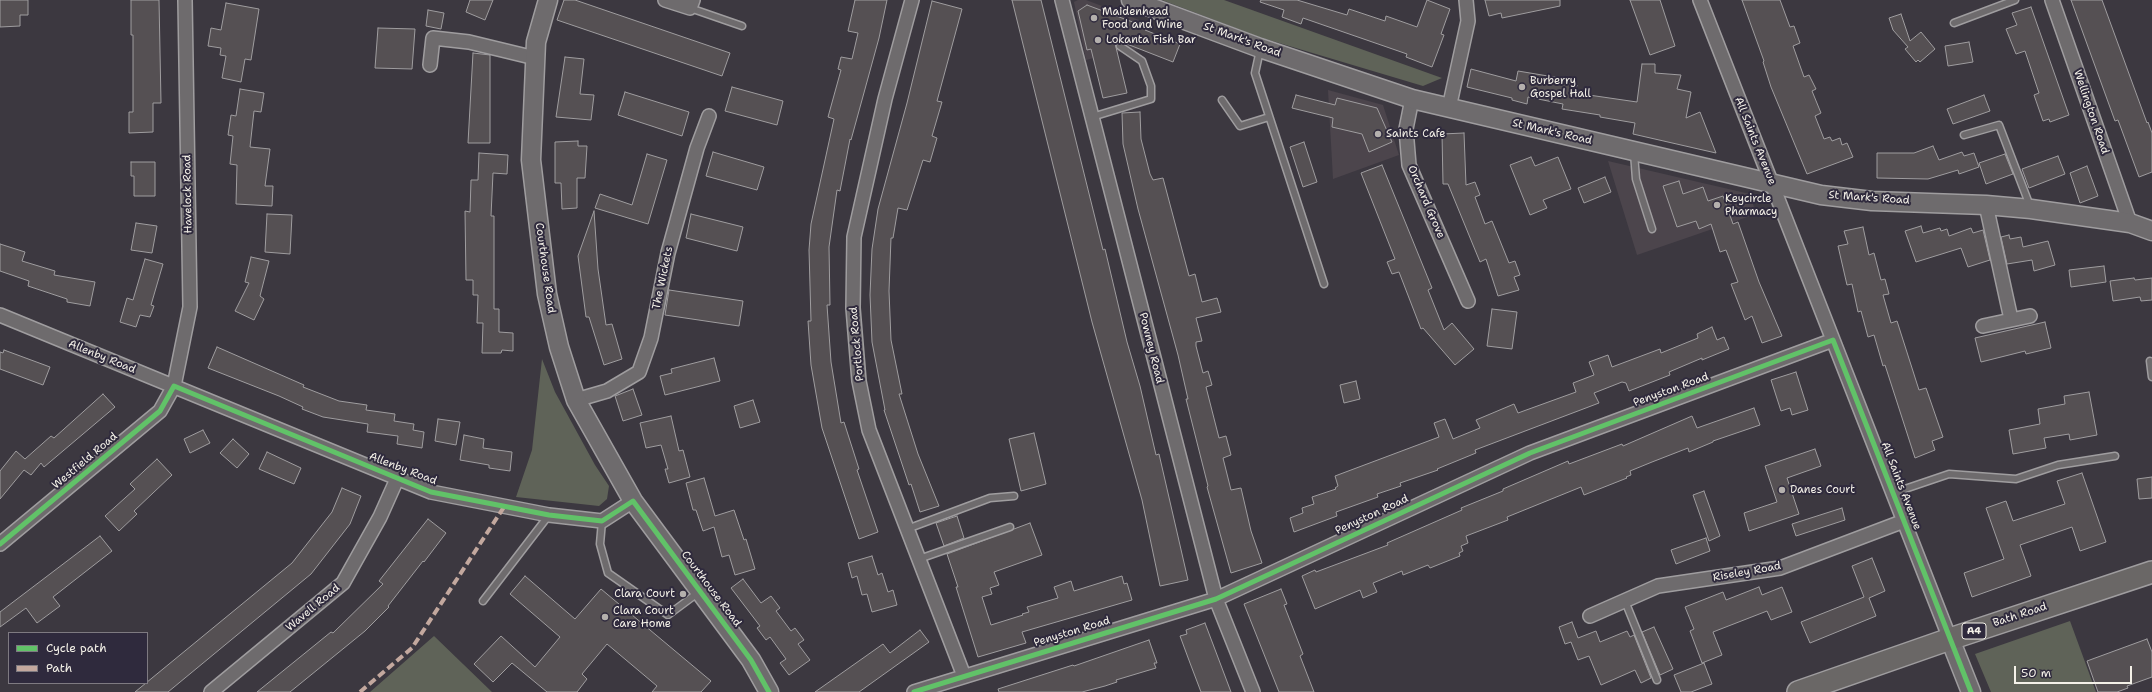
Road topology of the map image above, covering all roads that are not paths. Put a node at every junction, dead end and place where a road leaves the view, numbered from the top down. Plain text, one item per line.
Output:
1 (185, 0) edge
2 (548, 0) edge
3 (665, 0) edge
4 (912, 0) edge
5 (1062, 0) edge
6 (1131, 0) edge
7 (1466, 0) edge
8 (1700, 0) edge
9 (2015, 0) edge
10 (2052, 0) edge
11 (692, 4) edge
12 (1954, 23) dead end
13 (742, 26) dead end
14 (1120, 46) dead end
15 (1260, 48) junction
16 (535, 58) junction
17 (430, 65) dead end
18 (1412, 99) junction
19 (1222, 100) dead end
20 (1449, 108) junction
21 (709, 116) dead end
22 (1092, 117) junction
23 (1269, 117) junction
24 (1964, 135) dead end
25 (1634, 152) junction
26 (1771, 183) junction
27 (1986, 205) junction
28 (2031, 209) junction
29 (2130, 223) junction
30 (1652, 229) dead end
31 (2152, 231) edge
32 (1324, 284) dead end
33 (1468, 302) dead end
34 (0, 315) edge
35 (2030, 316) dead end
36 (2012, 319) junction
37 (1983, 326) dead end
38 (1833, 340) junction
39 (2150, 361) dead end
40 (2152, 377) edge
41 (174, 386) junction
42 (576, 400) junction
43 (2115, 456) dead end
44 (397, 479) junction
45 (1893, 493) junction
46 (1014, 496) dead end
47 (634, 501) junction
48 (550, 515) junction
49 (602, 521) junction
50 (1904, 521) junction
51 (1010, 527) dead end
52 (907, 529) junction
53 (0, 544) edge
54 (919, 559) junction
55 (2152, 572) edge
56 (700, 591) junction
57 (1216, 598) junction
58 (483, 601) dead end
59 (1625, 601) junction
60 (1590, 616) dead end
61 (1950, 639) junction
62 (964, 676) junction
63 (1657, 680) dead end
64 (211, 692) edge
65 (768, 692) edge
66 (914, 692) edge
67 (1253, 692) edge
68 (1798, 692) edge
69 (1971, 692) edge

1 - 41 street, Havelock Road
2 - 16 street, Courthouse Road
3 - 11 street
4 - 52 street, Portlock Road
5 - 22 street, Powney Road
6 - 15 street, St Mark's Road
7 - 20 street
8 - 26 street, All Saints Avenue
9 - 12 lane
10 - 29 street, Wellington Road
11 - 13 lane
14 - 22 lane
15 - 18 street, St Mark's Road
15 - 23 lane
16 - 17 street
16 - 42 street, Courthouse Road
18 - 20 street, St Mark's Road
18 - 33 street, Orchard Grove
19 - 23 lane
20 - 25 street, St Mark's Road
21 - 42 street, The Wickets
22 - 57 street, Powney Road
23 - 32 lane
24 - 28 lane
25 - 26 street, St Mark's Road
25 - 30 lane
26 - 27 street, St Mark's Road
26 - 38 street, All Saints Avenue
27 - 28 street, St Mark's Road
27 - 36 street
28 - 29 street, St Mark's Road
29 - 31 street, St Mark's Road
34 - 41 street, Allenby Road
35 - 36 street
36 - 37 street
38 - 45 street, All Saints Avenue
38 - 57 street, Penyston Road
39 - 40 lane
41 - 44 street, Allenby Road
41 - 53 street, Westfield Road
42 - 47 street, Courthouse Road
43 - 45 lane
44 - 48 street, Allenby Road
44 - 64 street, Wavell Road
45 - 50 street, All Saints Avenue
46 - 52 lane
47 - 49 street
47 - 56 street, Courthouse Road
48 - 49 street, Allenby Road
48 - 58 lane
49 - 56 lane
50 - 59 street, Riseley Road
50 - 61 street, All Saints Avenue
51 - 54 lane
52 - 54 street, Portlock Road
54 - 62 street, Portlock Road
55 - 61 main road, Bath Road / A4
56 - 65 street, Courthouse Road
57 - 62 street, Penyston Road
57 - 67 street, Powney Road
59 - 60 street, Riseley Road
59 - 63 lane
61 - 68 main road, Bath Road / A4
61 - 69 street
62 - 66 street, Penyston Road

